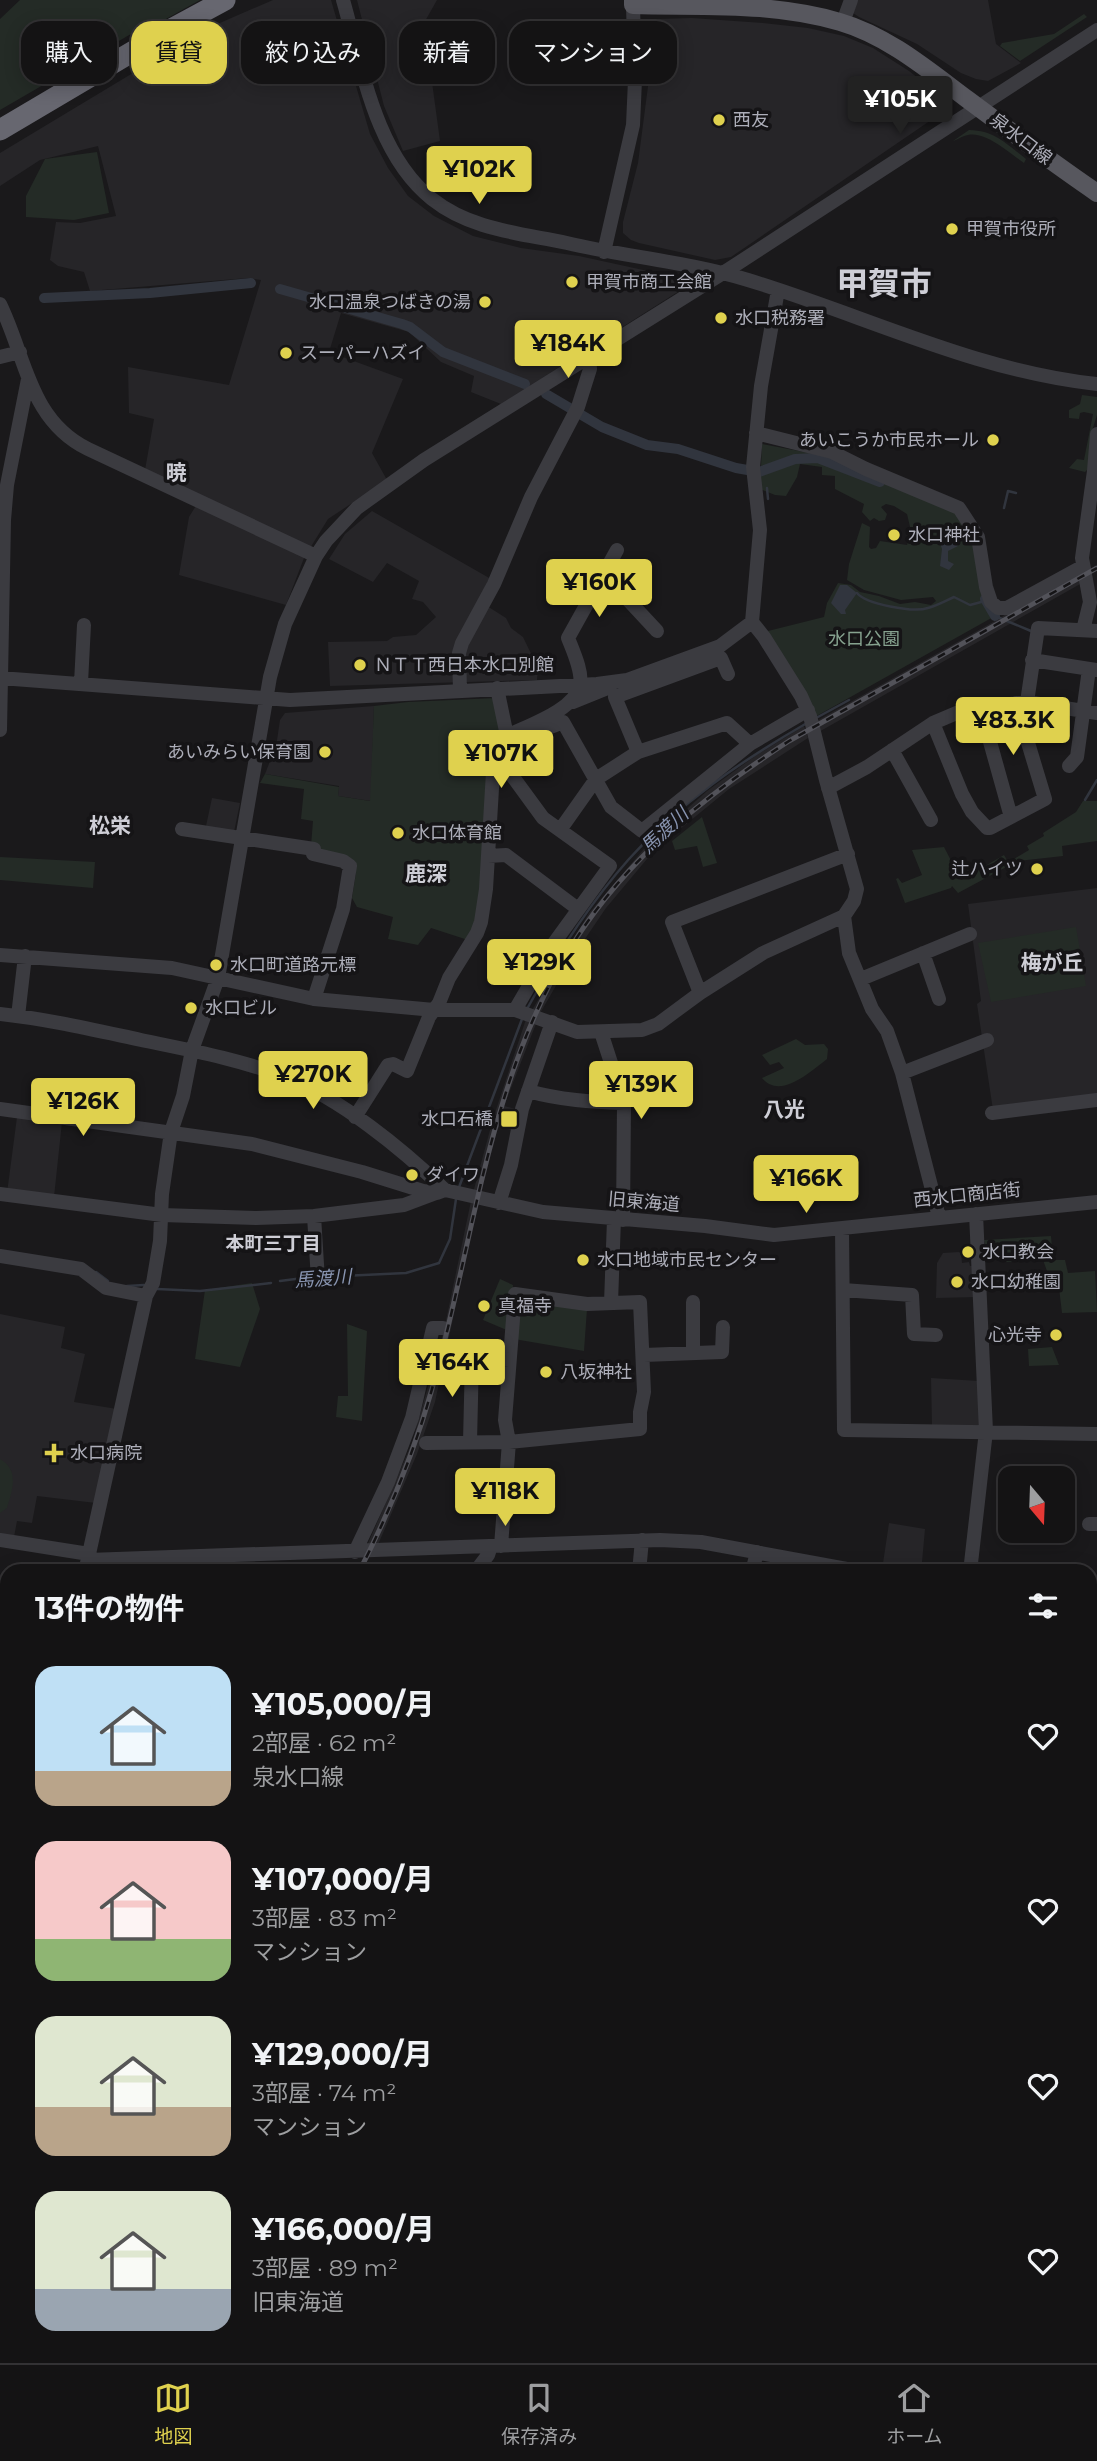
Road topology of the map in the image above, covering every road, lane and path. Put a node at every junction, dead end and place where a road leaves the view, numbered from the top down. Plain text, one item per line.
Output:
1 (225, 0) edge
2 (343, 0) edge
3 (851, 0) edge
4 (633, 2) edge
5 (843, 22) junction
6 (1097, 30) edge
7 (977, 107) junction
8 (0, 130) edge
9 (1097, 193) edge
10 (604, 252) junction
11 (723, 273) junction
12 (778, 290) junction
13 (0, 304) edge
14 (20, 352) junction
15 (589, 356) junction
16 (0, 357) edge
17 (28, 379) junction
18 (1097, 384) edge
19 (756, 433) junction
20 (1097, 434) edge
21 (2, 520) edge
22 (617, 551) dead end
23 (316, 556) junction
24 (1082, 567) junction
25 (604, 574) junction
26 (1, 607) edge
27 (752, 621) junction
28 (84, 625) dead end
29 (1090, 630) edge
30 (657, 631) dead end
31 (1032, 660) junction
32 (1093, 669) edge
33 (728, 674) dead end
34 (1, 678) edge
35 (627, 680) junction
36 (81, 683) junction
37 (581, 684) junction
38 (497, 688) junction
39 (460, 691) junction
40 (267, 698) junction
41 (573, 702) junction
42 (1022, 703) junction
43 (980, 706) junction
44 (1090, 712) edge
45 (810, 717) junction
46 (933, 723) junction
47 (0, 730) edge
48 (507, 736) junction
49 (750, 744) junction
50 (892, 750) junction
51 (638, 752) junction
52 (1069, 765) dead end
53 (596, 779) junction
54 (828, 788) junction
55 (1011, 817) junction
56 (931, 820) dead end
57 (182, 829) dead end
58 (560, 830) junction
59 (242, 838) junction
60 (848, 854) junction
61 (488, 856) junction
62 (578, 909) junction
63 (844, 916) junction
64 (970, 934) dead end
65 (922, 953) junction
66 (0, 955) edge
67 (25, 956) junction
68 (218, 978) junction
69 (861, 979) junction
70 (700, 993) junction
71 (314, 999) junction
72 (939, 999) dead end
73 (434, 1010) junction
74 (515, 1010) junction
75 (0, 1014) edge
76 (18, 1016) junction
77 (552, 1022) junction
78 (601, 1032) junction
79 (987, 1040) dead end
80 (192, 1050) junction
81 (902, 1073) junction
82 (528, 1091) junction
83 (1097, 1100) edge
84 (624, 1102) junction
85 (0, 1109) edge
86 (992, 1113) dead end
87 (355, 1117) junction
88 (171, 1132) junction
89 (449, 1192) junction
90 (0, 1194) edge
91 (1097, 1202) edge
92 (499, 1203) junction
93 (976, 1214) junction
94 (162, 1215) junction
95 (314, 1216) junction
96 (939, 1217) junction
97 (618, 1219) junction
98 (842, 1229) junction
99 (0, 1256) edge
100 (318, 1278) dead end
101 (843, 1290) junction
102 (146, 1296) junction
103 (692, 1302) dead end
104 (611, 1303) junction
105 (723, 1327) dead end
106 (443, 1328) dead end
107 (936, 1335) dead end
108 (693, 1353) junction
109 (644, 1355) junction
110 (509, 1360) junction
111 (986, 1431) junction
112 (1097, 1434) edge
113 (470, 1442) junction
114 (509, 1442) junction
115 (426, 1443) dead end
116 (0, 1540) edge
117 (642, 1540) junction
118 (496, 1546) junction
119 (355, 1552) junction
120 (757, 1552) junction
121 (87, 1562) edge
122 (481, 1564) edge
123 (640, 1564) edge
124 (754, 1564) edge
125 (821, 1564) edge
126 (971, 1564) edge

1 - 8 highway
2 - 10 street
3 - 5 street
4 - 5 main road, 泉水口線
4 - 10 street
5 - 7 main road, 泉水口線
6 - 7 street
7 - 9 main road, 泉水口線
7 - 11 street
10 - 11 street
11 - 12 street
11 - 15 street
12 - 18 street
12 - 19 street
13 - 14 street
14 - 16 street
14 - 17 street
15 - 23 street
15 - 39 street
17 - 21 street
17 - 23 street
19 - 24 street
19 - 27 street
20 - 24 street
21 - 26 street
22 - 25 street
23 - 40 street
24 - 29 street
25 - 30 street
25 - 37 street
26 - 34 street
27 - 35 street
27 - 45 street
28 - 36 street
29 - 31 street
31 - 32 street
31 - 42 street
32 - 44 street
33 - 51 street
34 - 36 street
34 - 47 street
35 - 37 street
35 - 41 street
36 - 40 street
37 - 38 street
37 - 41 street
38 - 39 street
38 - 48 street
39 - 40 street
40 - 59 street
41 - 48 street
42 - 43 street
42 - 44 street
42 - 55 street
43 - 46 street
43 - 55 street
44 - 52 street
45 - 49 street
45 - 54 street
46 - 50 street
46 - 55 street
48 - 61 street
49 - 51 street
49 - 53 street
50 - 54 street
50 - 56 street
51 - 53 street
53 - 58 street
53 - 58 street
54 - 60 street
57 - 59 street
58 - 62 street
59 - 68 street
59 - 71 street
60 - 63 street
60 - 70 street
61 - 62 street
61 - 73 street
62 - 74 street
63 - 69 street
63 - 70 street
64 - 65 street
65 - 69 street
65 - 72 street
66 - 67 street
67 - 68 street
67 - 76 street
68 - 71 street
68 - 80 street
69 - 81 street
70 - 78 street
71 - 73 street
73 - 74 street
73 - 87 street
74 - 77 street
75 - 76 street
76 - 80 street
77 - 78 street
77 - 82 street
78 - 84 street
79 - 81 street
80 - 87 street
80 - 88 street
81 - 96 street
82 - 84 street
82 - 92 street
83 - 86 street
84 - 97 street
85 - 88 street, 旧東海道
87 - 89 street
88 - 89 street, 旧東海道
88 - 94 street
89 - 92 street, 旧東海道
89 - 95 street
90 - 94 street
91 - 93 street, 西水口商店街
92 - 97 street, 旧東海道
93 - 96 street, 西水口商店街
93 - 111 street
94 - 95 street
94 - 102 street
95 - 100 street
96 - 98 street, 西水口商店街
97 - 98 street, 旧東海道
97 - 104 street
98 - 101 street
99 - 102 street
101 - 107 street
101 - 111 street
102 - 121 street
103 - 108 street
104 - 109 street
104 - 110 street
105 - 108 street
106 - 119 street
108 - 109 street
109 - 114 street
110 - 113 street
110 - 114 street
111 - 112 street
111 - 126 street
113 - 114 street
113 - 115 street
114 - 118 street
116 - 121 street
117 - 118 street
117 - 120 street
117 - 123 street
118 - 119 street
118 - 122 street
119 - 121 street
120 - 124 street
120 - 125 street

